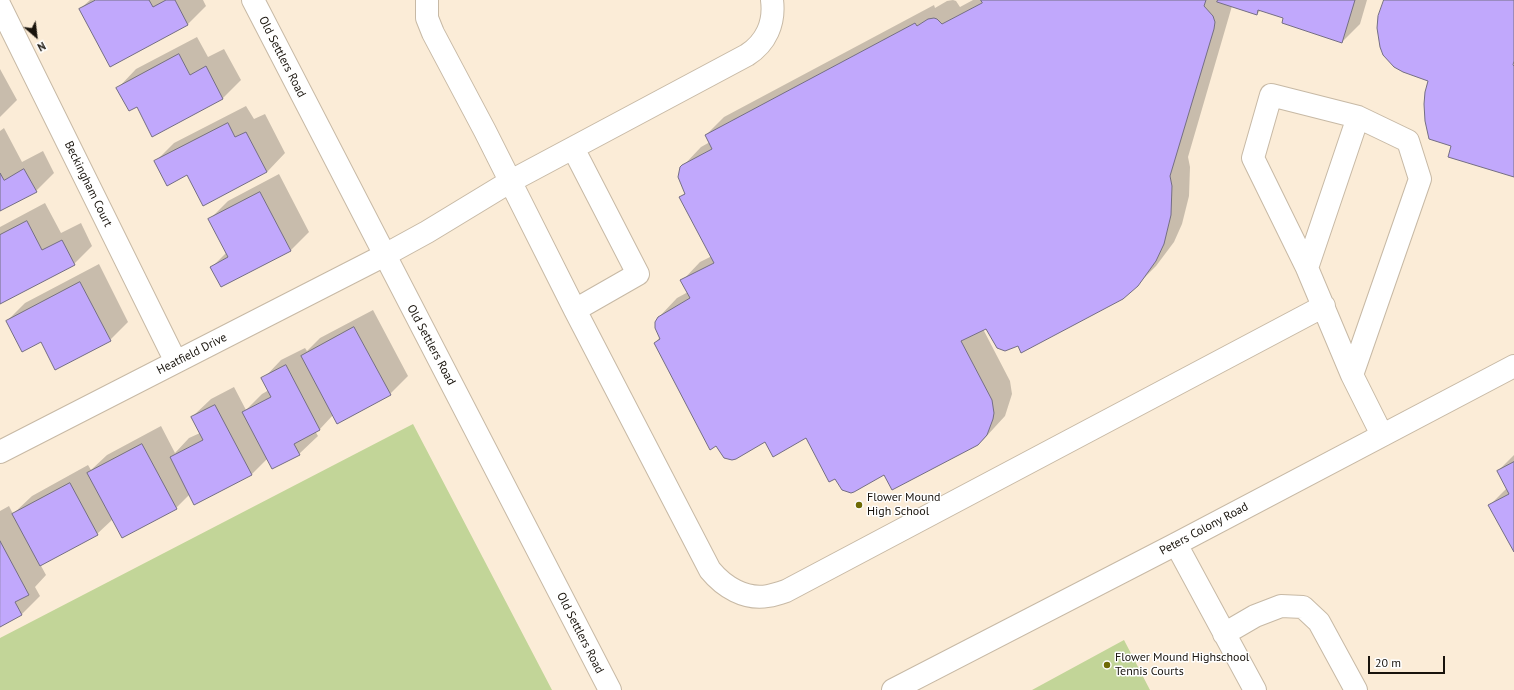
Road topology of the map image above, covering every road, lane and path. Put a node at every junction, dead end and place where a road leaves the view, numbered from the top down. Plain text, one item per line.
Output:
1 (253, 0) edge
2 (427, 0) edge
3 (772, 0) edge
4 (0, 6) edge
5 (1358, 117) junction
6 (573, 148) junction
7 (511, 181) junction
8 (385, 255) junction
9 (1307, 268) junction
10 (1324, 306) junction
11 (575, 310) junction
12 (176, 362) junction
13 (1514, 366) edge
14 (1352, 375) junction
15 (1382, 435) junction
16 (0, 452) edge
17 (1176, 544) junction
18 (1224, 634) junction
19 (610, 690) edge
20 (893, 690) edge
21 (1255, 690) edge
22 (1356, 690) edge

1 - 8 street, Old Settlers Road
2 - 7 street
3 - 6 street, Heatfield Drive
4 - 12 street, Beckingham Court
5 - 9 street
5 - 9 street
5 - 14 street
6 - 7 street, Heatfield Drive
6 - 11 street
7 - 8 street, Heatfield Drive
7 - 11 street
8 - 12 street, Heatfield Drive
8 - 19 street, Old Settlers Road
9 - 10 street
10 - 11 street
10 - 14 street
12 - 16 street, Heatfield Drive
13 - 15 street, Peters Colony Road
14 - 15 street
15 - 17 street, Peters Colony Road
17 - 18 street
17 - 20 street, Peters Colony Road
18 - 21 street
18 - 22 street

